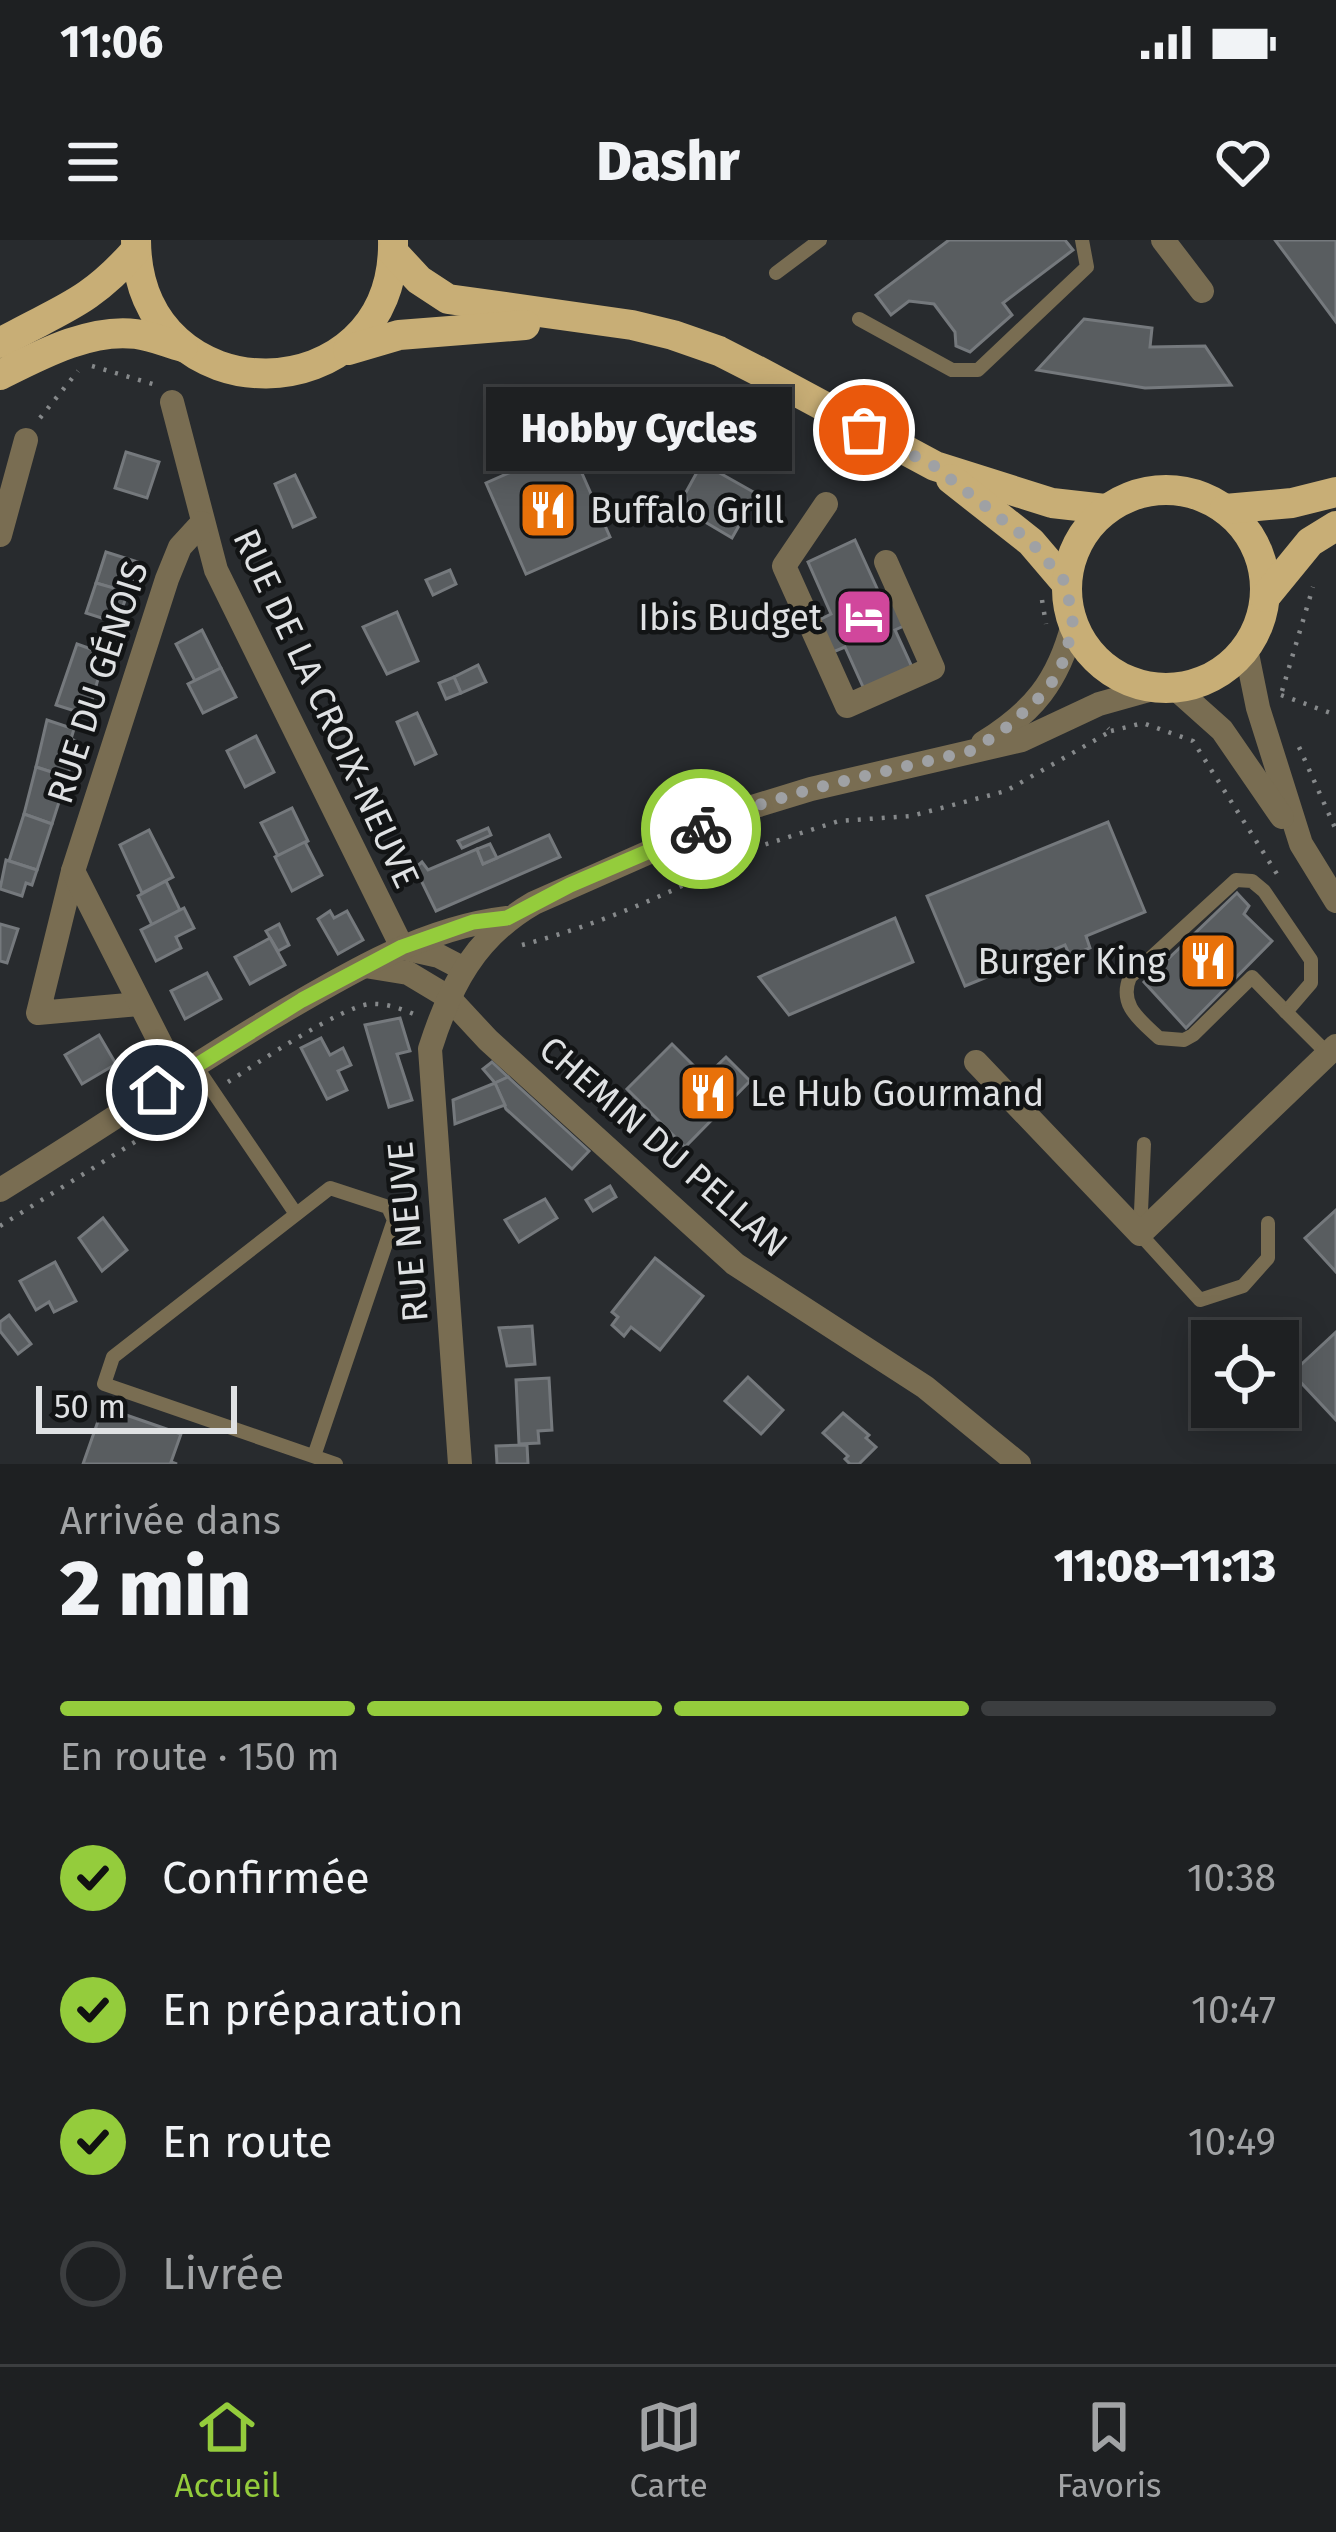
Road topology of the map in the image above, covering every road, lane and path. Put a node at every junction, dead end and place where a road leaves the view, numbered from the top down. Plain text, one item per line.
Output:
1 (820, 240) edge
2 (1082, 240) edge
3 (1163, 240) edge
4 (136, 245) edge
5 (393, 246) edge
6 (776, 273) dead end
7 (1202, 291) dead end
8 (585, 319) junction
9 (859, 320) dead end
10 (0, 343) edge
11 (184, 347) junction
12 (331, 357) junction
13 (0, 375) edge
14 (172, 402) joint
15 (26, 440) joint
16 (934, 466) junction
17 (1336, 492) edge
18 (826, 504) dead end
19 (1106, 509) junction
20 (1225, 509) junction
21 (202, 523) junction
22 (1336, 526) edge
23 (0, 535) edge
24 (886, 562) dead end
25 (1052, 582) junction
26 (1313, 587) dead end
27 (1265, 597) junction
28 (1060, 629) junction
29 (1246, 649) junction
30 (1166, 688) junction
31 (1281, 695) junction
32 (1285, 708) dead end
33 (1089, 709) junction
34 (1336, 715) edge
35 (1111, 731) junction
36 (1297, 741) dead end
37 (970, 751) junction
38 (739, 813) junction
39 (1336, 830) edge
40 (1300, 844) junction
41 (754, 848) junction
42 (73, 871) junction
43 (1285, 888) dead end
44 (1336, 901) edge
45 (507, 918) junction
46 (402, 947) junction
47 (469, 959) junction
48 (365, 966) junction
49 (448, 997) junction
50 (139, 1004) junction
51 (1286, 1012) junction
52 (1332, 1050) edge
53 (976, 1062) dead end
54 (186, 1070) junction
55 (1144, 1144) dead end
56 (0, 1190) edge
57 (296, 1214) junction
58 (1268, 1223) dead end
59 (1140, 1234) junction
60 (314, 1456) junction
61 (336, 1464) edge
62 (460, 1464) edge
63 (1019, 1464) edge

1 - 6 lane
2 - 9 lane
3 - 7 street
4 - 10 main road
4 - 11 main road
5 - 8 main road
5 - 12 main road
8 - 12 main road
8 - 16 main road
11 - 12 main road
11 - 13 main road
14 - 15 path
14 - 21 street, RUE DE LA CROIX-NEUVE
15 - 23 street
16 - 19 main road
16 - 25 main road
17 - 20 main road
18 - 24 street
19 - 20 main road
19 - 25 main road
20 - 27 main road
21 - 42 street, RUE DU GÉNOIS
21 - 46 street, RUE DE LA CROIX-NEUVE
22 - 27 main road
25 - 28 main road
25 - 28 path
26 - 31 path
27 - 29 main road
28 - 30 main road
28 - 37 street
29 - 30 main road
29 - 40 street
30 - 33 street
30 - 40 street
31 - 32 path
31 - 34 path
33 - 35 path
33 - 37 street
35 - 41 path
35 - 43 path
36 - 39 path
37 - 38 street
38 - 41 path
38 - 45 street
40 - 44 street
41 - 47 path
42 - 50 street
42 - 50 street, RUE DU GÉNOIS
45 - 46 street
45 - 47 street
46 - 47 street
46 - 48 street
47 - 49 street
48 - 49 street
48 - 54 street
49 - 62 street, RUE NEUVE
49 - 63 street, CHEMIN DU PELLAN
50 - 54 street
51 - 51 lane
51 - 52 lane
52 - 59 street
53 - 59 street
54 - 56 street
54 - 57 lane
55 - 59 lane
57 - 60 lane
57 - 60 lane
58 - 59 lane
60 - 61 lane

